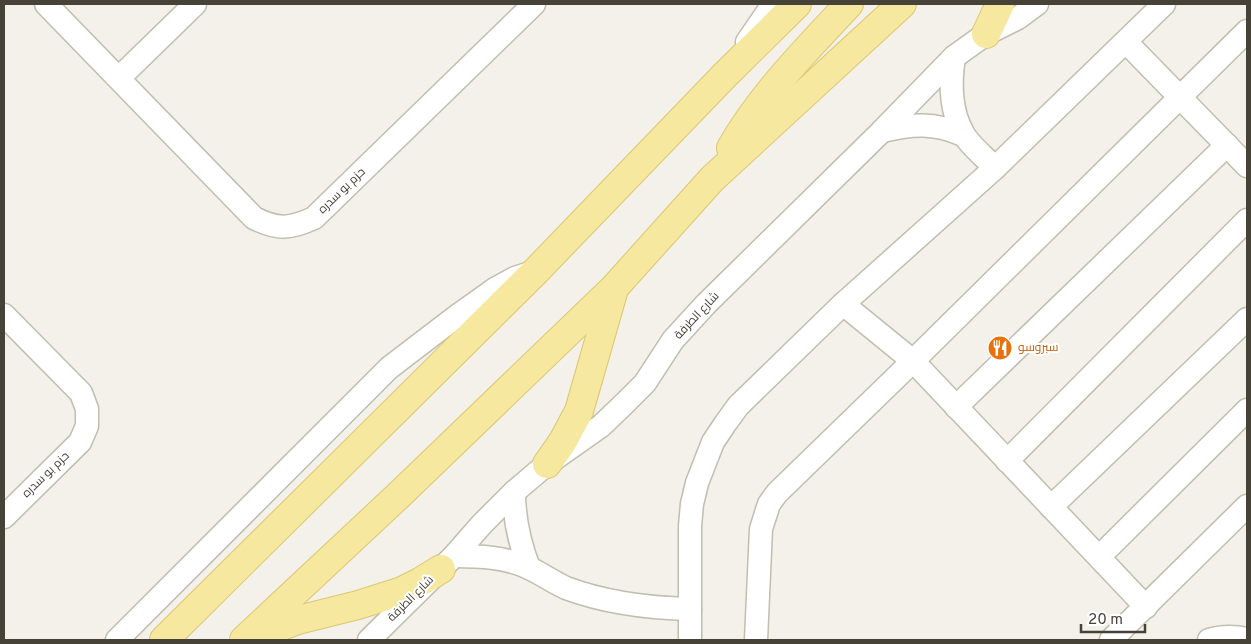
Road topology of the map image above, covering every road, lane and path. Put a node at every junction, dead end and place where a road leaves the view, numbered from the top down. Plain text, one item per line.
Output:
1 (46, 4) edge
2 (195, 4) edge
3 (534, 4) edge
4 (774, 4) edge
5 (798, 4) edge
6 (849, 4) edge
7 (902, 4) edge
8 (1000, 4) edge
9 (1037, 4) edge
10 (1164, 4) edge
11 (1247, 31) edge
12 (986, 34) junction
13 (1126, 42) junction
14 (954, 57) junction
15 (725, 75) junction
16 (119, 78) junction
17 (1180, 97) junction
18 (882, 131) junction
19 (963, 135) junction
20 (1227, 145) junction
21 (1247, 166) edge
22 (995, 168) junction
23 (712, 179) junction
24 (1247, 220) edge
25 (536, 271) junction
26 (614, 288) junction
27 (843, 304) junction
28 (4, 315) edge
29 (1247, 319) edge
30 (913, 361) junction
31 (956, 407) junction
32 (1247, 410) edge
33 (1007, 461) junction
34 (547, 464) junction
35 (514, 492) junction
36 (1247, 506) edge
37 (1051, 507) junction
38 (4, 517) edge
39 (1099, 557) junction
40 (448, 563) junction
41 (529, 568) junction
42 (1146, 606) junction
43 (690, 609) junction
44 (1247, 639) edge
45 (118, 640) edge
46 (164, 640) edge
47 (244, 640) edge
48 (369, 640) edge
49 (690, 640) edge
50 (756, 640) edge
51 (1111, 640) edge
52 (1209, 640) edge

1 - 16 street, حزم بو سدره
2 - 16 street
3 - 16 street, حزم بو سدره
4 - 15 street
5 - 15 main road
6 - 23 main road
7 - 23 main road
8 - 12 main road
9 - 12 street, شارع الطرفة
10 - 13 street
11 - 17 street
12 - 14 street, شارع الطرفة
13 - 17 street
13 - 22 street
14 - 18 street, شارع الطرفة
14 - 19 street
15 - 25 main road
17 - 20 street
17 - 30 street
18 - 19 street
18 - 34 street, شارع الطرفة
19 - 22 street
20 - 21 street
20 - 31 street
22 - 27 street
23 - 26 main road
24 - 33 street
25 - 45 street
25 - 46 main road
26 - 34 main road
26 - 47 main road
27 - 30 street
27 - 43 street
28 - 38 street, حزم بو سدره
29 - 37 street
30 - 31 street
30 - 50 street
31 - 33 street
32 - 39 street
33 - 37 street
34 - 35 street, شارع الطرفة
35 - 40 street, شارع الطرفة
35 - 41 street
36 - 42 street
37 - 39 street
39 - 42 street
40 - 41 street
40 - 47 main road
40 - 48 street, شارع الطرفة
41 - 43 street
42 - 51 street
43 - 49 street
44 - 52 street

